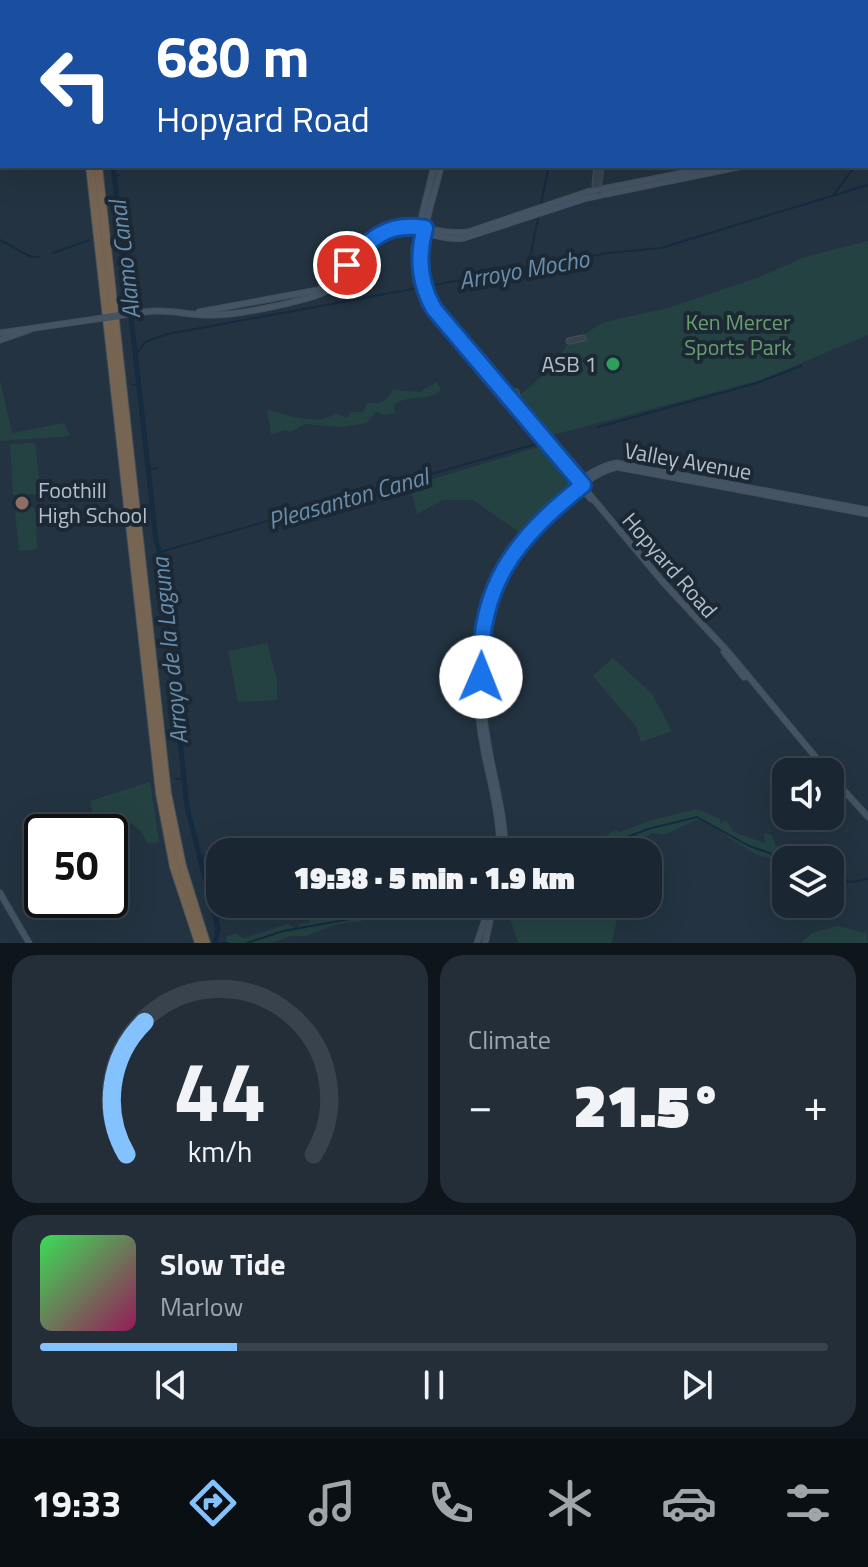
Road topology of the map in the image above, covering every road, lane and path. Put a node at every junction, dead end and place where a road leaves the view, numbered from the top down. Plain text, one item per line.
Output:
1 (90, 168) edge
2 (98, 168) edge
3 (434, 168) edge
4 (441, 168) edge
5 (599, 168) edge
6 (714, 168) edge
7 (598, 192) junction
8 (542, 207) junction
9 (430, 211) junction
10 (421, 230) junction
11 (406, 231) junction
12 (439, 234) junction
13 (418, 244) junction
14 (424, 296) junction
15 (190, 313) junction
16 (29, 330) junction
17 (0, 333) edge
18 (583, 338) dead end
19 (0, 340) edge
20 (569, 341) dead end
21 (503, 391) junction
22 (515, 406) junction
23 (572, 476) junction
24 (589, 477) junction
25 (577, 488) junction
26 (586, 493) junction
27 (868, 512) edge
28 (816, 758) edge
29 (844, 790) edge
30 (868, 817) edge
31 (501, 838) edge
32 (0, 895) edge
33 (487, 918) edge
34 (489, 918) edge
35 (201, 940) edge
36 (28, 943) edge
37 (477, 943) edge
38 (485, 943) edge

1 - 35 highway
2 - 35 highway
3 - 10 main road, Hopyard Road
4 - 9 main road, Hopyard Road
5 - 7 street
6 - 7 main road
7 - 8 main road
8 - 12 main road
8 - 12 main road
9 - 10 main road, Hopyard Road
9 - 12 main road
10 - 11 main road
10 - 12 main road
10 - 13 main road, Hopyard Road
10 - 15 main road
11 - 13 main road
11 - 15 main road
12 - 13 main road
13 - 14 main road, Hopyard Road
14 - 21 main road, Hopyard Road
14 - 23 main road, Hopyard Road
15 - 16 main road, bridge
16 - 17 main road
16 - 19 main road
18 - 20 street
21 - 22 main road, Hopyard Road
21 - 22 street
22 - 23 main road, Hopyard Road
23 - 24 main road
23 - 25 main road, Hopyard Road
23 - 25 main road
24 - 25 main road, Valley Avenue
24 - 26 main road
24 - 27 main road, Valley Avenue
25 - 26 main road, Hopyard Road
25 - 26 main road
25 - 31 main road, Valley Avenue
26 - 28 main road, Hopyard Road
29 - 30 main road, Hopyard Road
32 - 36 main road
33 - 37 main road
34 - 38 main road

